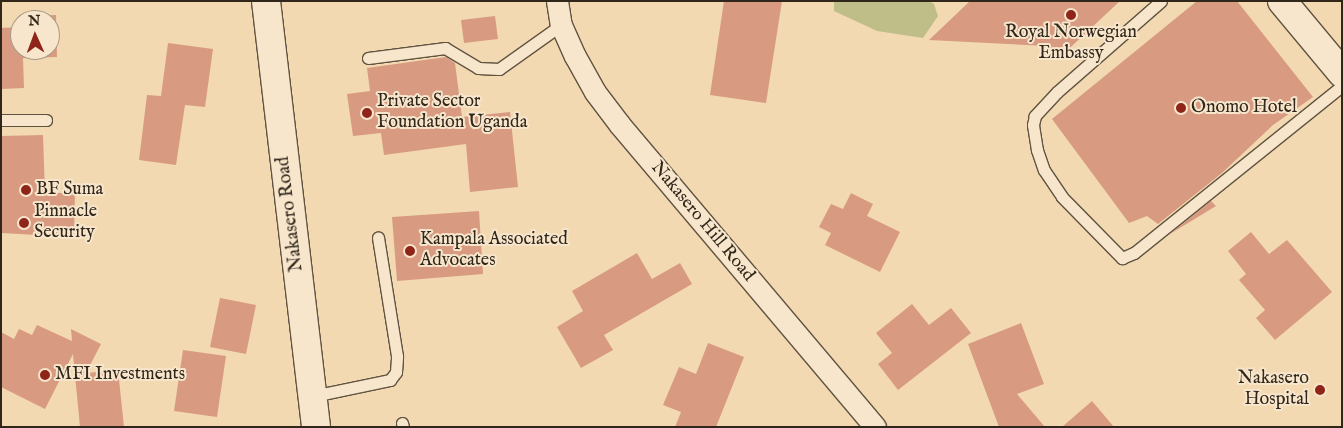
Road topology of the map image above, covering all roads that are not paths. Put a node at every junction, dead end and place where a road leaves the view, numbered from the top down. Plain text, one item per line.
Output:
1 (266, 1) edge
2 (557, 1) edge
3 (1161, 1) edge
4 (1282, 1) edge
5 (561, 24) junction
6 (368, 58) dead end
7 (1342, 72) edge
8 (1342, 86) edge
9 (1, 120) edge
10 (46, 120) dead end
11 (378, 238) dead end
12 (313, 396) junction
13 (316, 427) edge
14 (875, 427) edge

1 - 12 street, Nakasero Road
2 - 5 street, Nakasero Hill Road
3 - 8 lane
4 - 7 street
5 - 6 lane
5 - 14 street, Nakasero Hill Road
9 - 10 lane
11 - 12 lane
12 - 13 street, Nakasero Road

